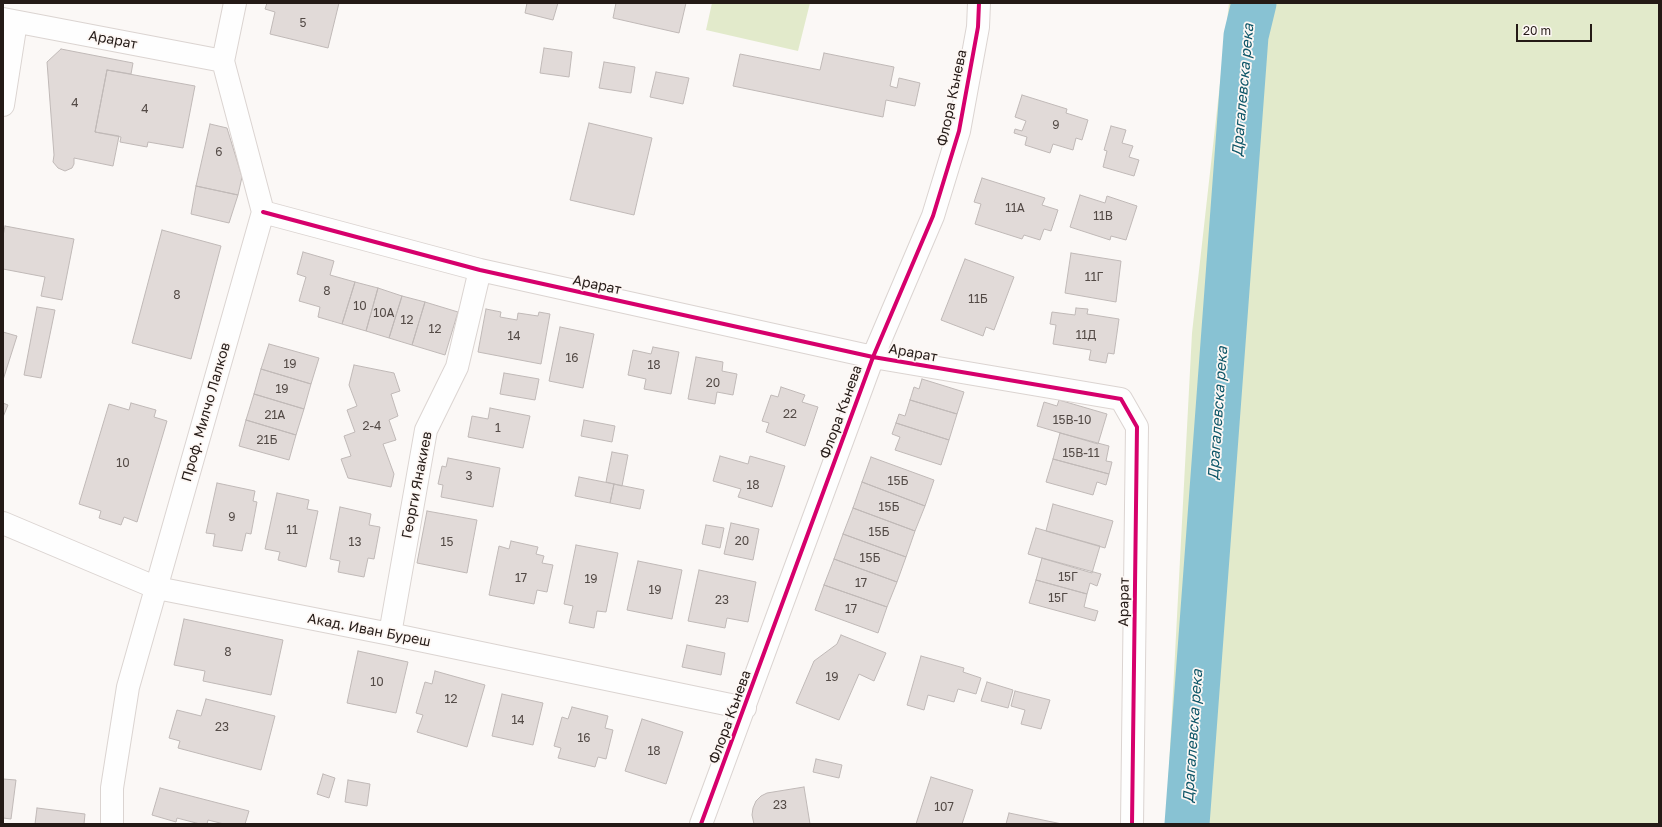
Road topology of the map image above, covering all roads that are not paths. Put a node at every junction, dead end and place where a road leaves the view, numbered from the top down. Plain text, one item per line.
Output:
1 (235, 3) edge
2 (979, 3) edge
3 (10, 20) edge
4 (223, 61) junction
5 (3, 106) edge
6 (263, 212) junction
7 (480, 270) junction
8 (873, 357) junction
9 (3, 523) edge
10 (157, 588) junction
11 (390, 634) junction
12 (745, 708) junction
13 (112, 824) edge
14 (701, 824) edge
15 (1132, 824) edge

1 - 4 street
2 - 8 street, Флора Кънева
3 - 4 street, Арарат
3 - 5 street
4 - 6 street
6 - 7 street, Арарат
6 - 10 street, Проф. Милчо Лалков
7 - 8 street, Арарат
7 - 11 street, Георги Янакиев
8 - 12 street, Флора Кънева
8 - 15 street, Арарат
9 - 10 street, Акад. Иван Буреш
10 - 11 street, Акад. Иван Буреш
10 - 13 street, Проф. Милчо Лалков
11 - 12 street, Акад. Иван Буреш
12 - 14 street, Флора Кънева

